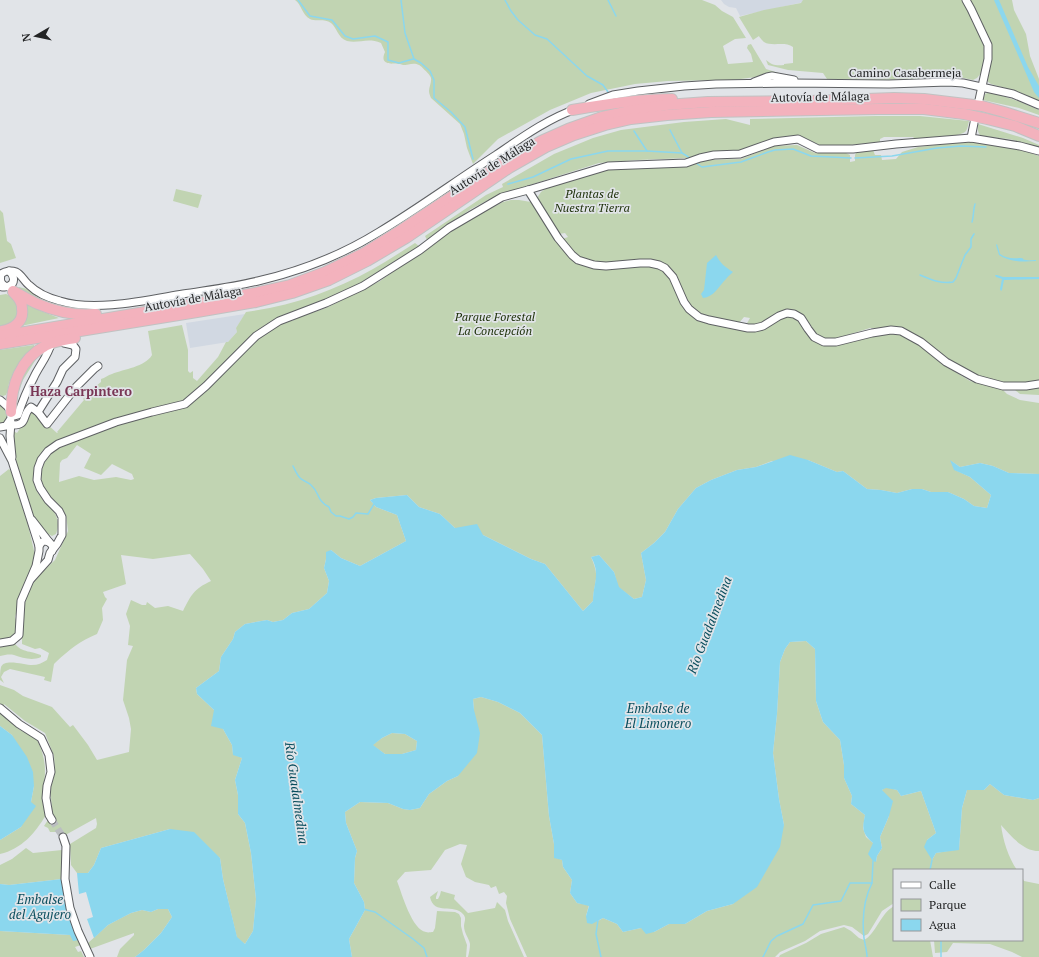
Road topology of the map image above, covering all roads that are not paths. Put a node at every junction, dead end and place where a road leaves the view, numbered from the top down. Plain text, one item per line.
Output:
1 (966, 0) edge
2 (982, 86) junction
3 (979, 100) dead end
4 (708, 102) junction
5 (1039, 105) edge
6 (572, 110) junction
7 (974, 123) dead end
8 (1039, 124) edge
9 (1039, 136) edge
10 (971, 138) junction
11 (565, 139) junction
12 (1039, 151) edge
13 (528, 190) junction
14 (9, 272) junction
15 (0, 274) edge
16 (30, 286) junction
17 (8, 287) edge
18 (116, 316) junction
19 (0, 332) edge
20 (0, 336) edge
21 (62, 341) junction
22 (0, 344) edge
23 (51, 344) junction
24 (98, 366) dead end
25 (1039, 384) edge
26 (1, 402) edge
27 (38, 412) junction
28 (11, 418) junction
29 (0, 427) edge
30 (0, 438) edge
31 (12, 461) junction
32 (30, 517) junction
33 (62, 526) junction
34 (49, 542) junction
35 (39, 549) junction
36 (51, 552) junction
37 (31, 579) junction
38 (0, 643) edge
39 (0, 708) edge
40 (52, 820) tunnel mouth
41 (62, 837) tunnel mouth
42 (90, 957) edge

1 - 2 street
2 - 3 street
2 - 5 street, Camino Casabermeja
2 - 6 street, Camino Casabermeja
4 - 6 highway
4 - 8 highway, Autovía de Málaga
4 - 18 highway, Autovía de Málaga
6 - 16 street, Camino Casabermeja
7 - 10 street
9 - 11 highway, Autovía de Málaga
10 - 12 street
10 - 13 street
11 - 21 highway
11 - 22 highway, Autovía de Málaga
13 - 25 street
13 - 33 street
14 - 15 street
14 - 16 street, Camino Casabermeja
14 - 17 street
15 - 17 street
16 - 17 street
17 - 18 highway
17 - 19 highway
18 - 20 highway, Autovía de Málaga
21 - 23 highway
21 - 27 street
23 - 28 street
23 - 28 highway
24 - 27 street
26 - 28 street
27 - 28 street
28 - 29 street
28 - 31 street
30 - 31 street
31 - 32 street
32 - 34 street
32 - 35 street
33 - 34 street
33 - 36 street
34 - 35 street
34 - 36 street
35 - 36 street
35 - 37 street
36 - 37 street
37 - 38 street
39 - 40 street
41 - 42 street

